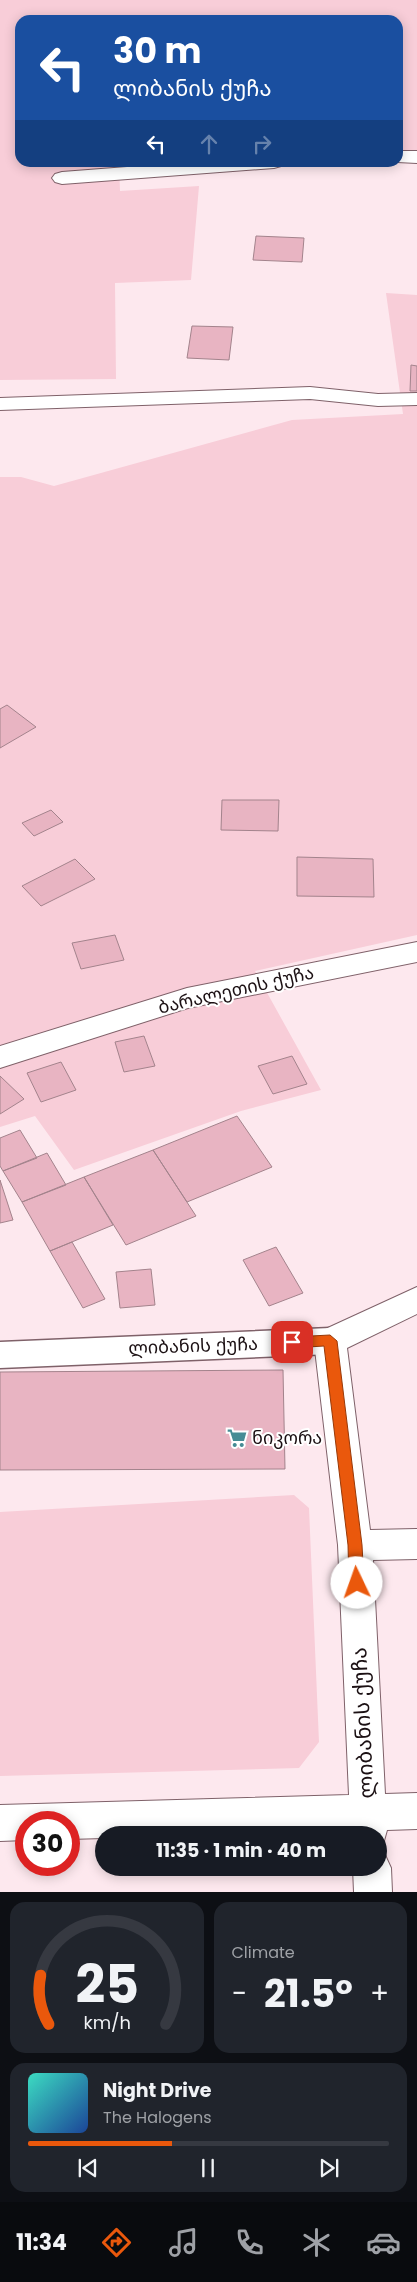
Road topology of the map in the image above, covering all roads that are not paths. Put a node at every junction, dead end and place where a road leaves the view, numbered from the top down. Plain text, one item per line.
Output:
1 (403, 157) edge
2 (417, 157) edge
3 (208, 167) edge
4 (62, 178) dead end
5 (417, 399) edge
6 (0, 404) edge
7 (417, 952) edge
8 (0, 1057) edge
9 (417, 1300) edge
10 (330, 1341) junction
11 (0, 1354) edge
12 (417, 1544) edge
13 (355, 1545) junction
14 (417, 1811) edge
15 (0, 1823) edge
16 (368, 1823) edge
17 (373, 1876) edge
18 (374, 1892) edge

1 - 2 street
3 - 4 street
5 - 6 street
7 - 8 street, ბარალეთის ქუჩა
9 - 10 street
10 - 11 lane, ლიბანის ქუჩა
10 - 13 street, ლიბანის ქუჩა
12 - 13 street
13 - 16 street, ლიბანის ქუჩა
14 - 16 street, ლიბანის ქუჩა
15 - 16 street, ლიბანის ქუჩა
17 - 18 street

